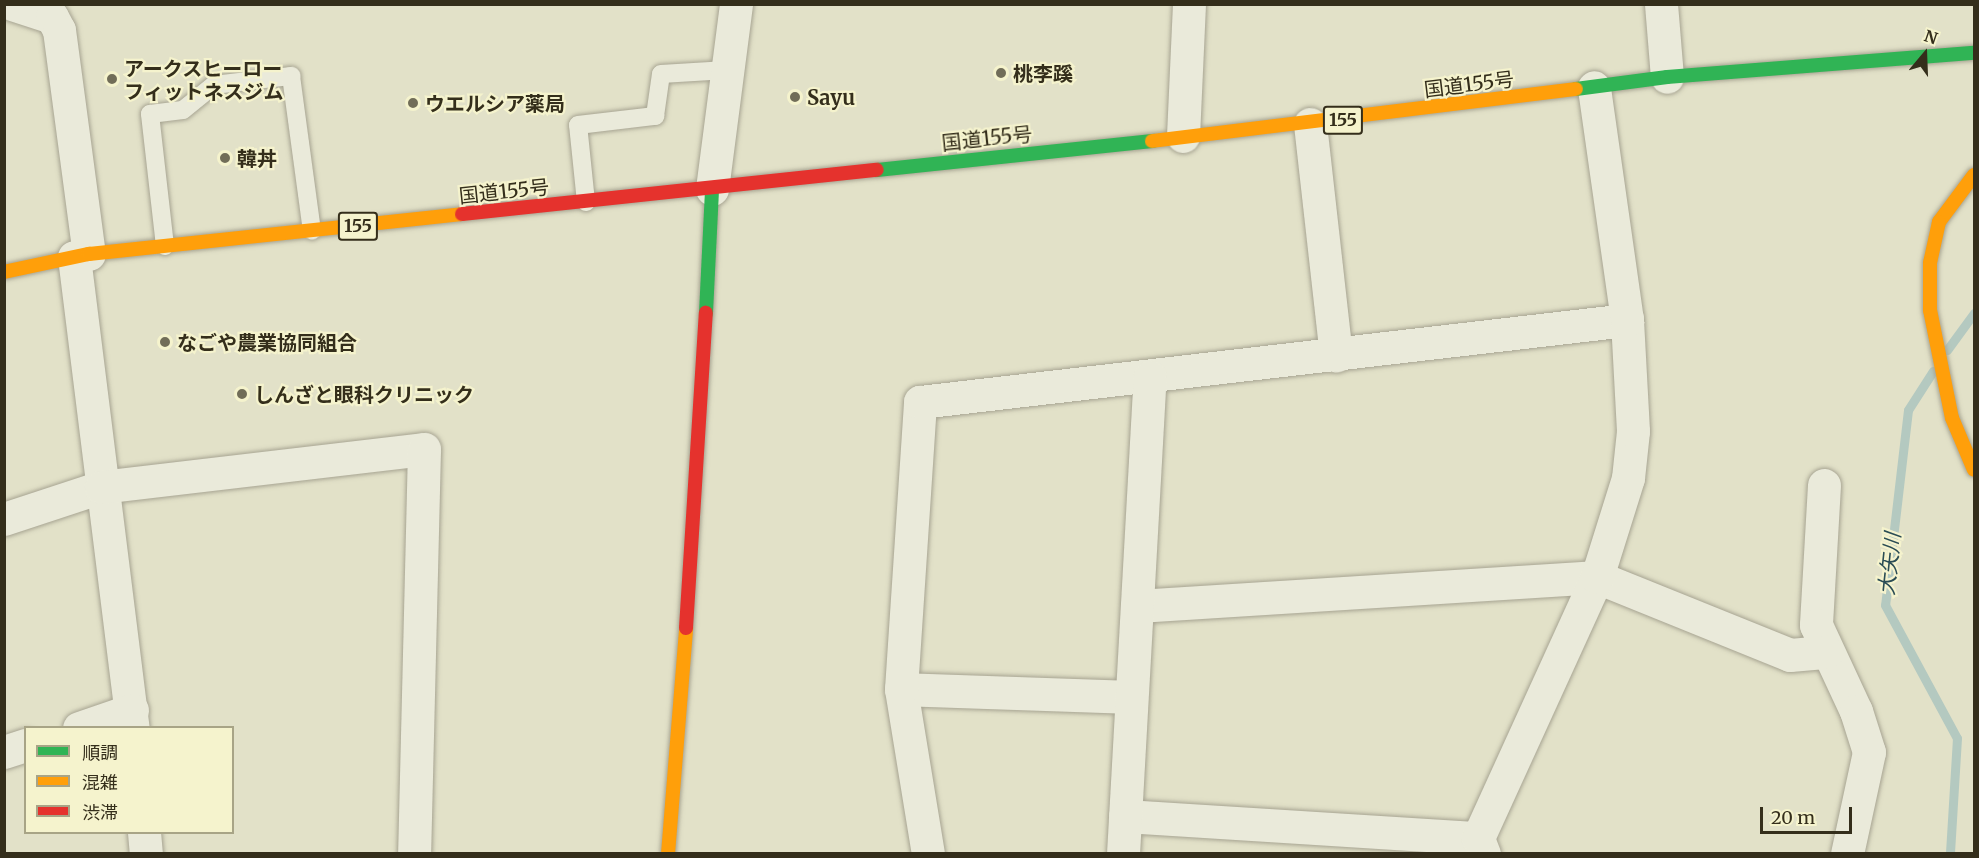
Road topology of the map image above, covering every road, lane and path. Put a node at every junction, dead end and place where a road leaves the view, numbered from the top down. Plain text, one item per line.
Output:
1 (12, 4) edge
2 (736, 4) edge
3 (1189, 4) edge
4 (1661, 4) edge
5 (54, 11) edge
6 (1974, 53) edge
7 (727, 70) junction
8 (1667, 77) junction
9 (1594, 87) junction
10 (1310, 124) junction
11 (1183, 136) junction
12 (1974, 175) edge
13 (712, 189) junction
14 (586, 202) junction
15 (312, 231) junction
16 (165, 246) junction
17 (82, 255) junction
18 (4, 272) edge
19 (1627, 320) junction
20 (1336, 356) junction
21 (1150, 377) junction
22 (1974, 470) edge
23 (1824, 485) dead end
24 (101, 487) junction
25 (4, 519) edge
26 (1597, 577) junction
27 (1137, 606) junction
28 (1827, 652) junction
29 (901, 689) junction
30 (1131, 697) junction
31 (133, 719) edge
32 (91, 726) edge
33 (24, 746) edge
34 (4, 752) edge
35 (1125, 816) junction
36 (144, 834) edge
37 (1481, 846) edge
38 (146, 854) edge
39 (414, 854) edge
40 (668, 854) edge
41 (928, 854) edge
42 (1123, 854) edge
43 (1847, 854) edge

1 - 5 street
2 - 7 street
3 - 11 street
4 - 8 street
5 - 17 street
6 - 8 main road, 国道155号 / 155
7 - 13 street
7 - 14 lane
8 - 9 main road, 国道155号 / 155
9 - 10 main road, 国道155号 / 155
9 - 19 street
10 - 11 main road, 国道155号 / 155
10 - 20 street
11 - 13 main road, 国道155号 / 155
12 - 22 main road
13 - 14 main road, 国道155号 / 155
13 - 40 main road
14 - 15 main road, 国道155号 / 155
15 - 16 main road, 国道155号 / 155
15 - 16 lane
16 - 17 main road, 国道155号 / 155
17 - 18 main road, 国道155号 / 155
17 - 24 street
19 - 20 street
19 - 26 street
20 - 21 street
21 - 27 street
21 - 29 street
23 - 28 street
24 - 25 street
24 - 31 street
24 - 39 street
26 - 27 street
26 - 28 street
26 - 37 street
27 - 30 street
28 - 43 street
29 - 30 street
29 - 41 street
30 - 35 street
31 - 32 street
33 - 34 street
35 - 37 street
35 - 42 street
36 - 38 street

